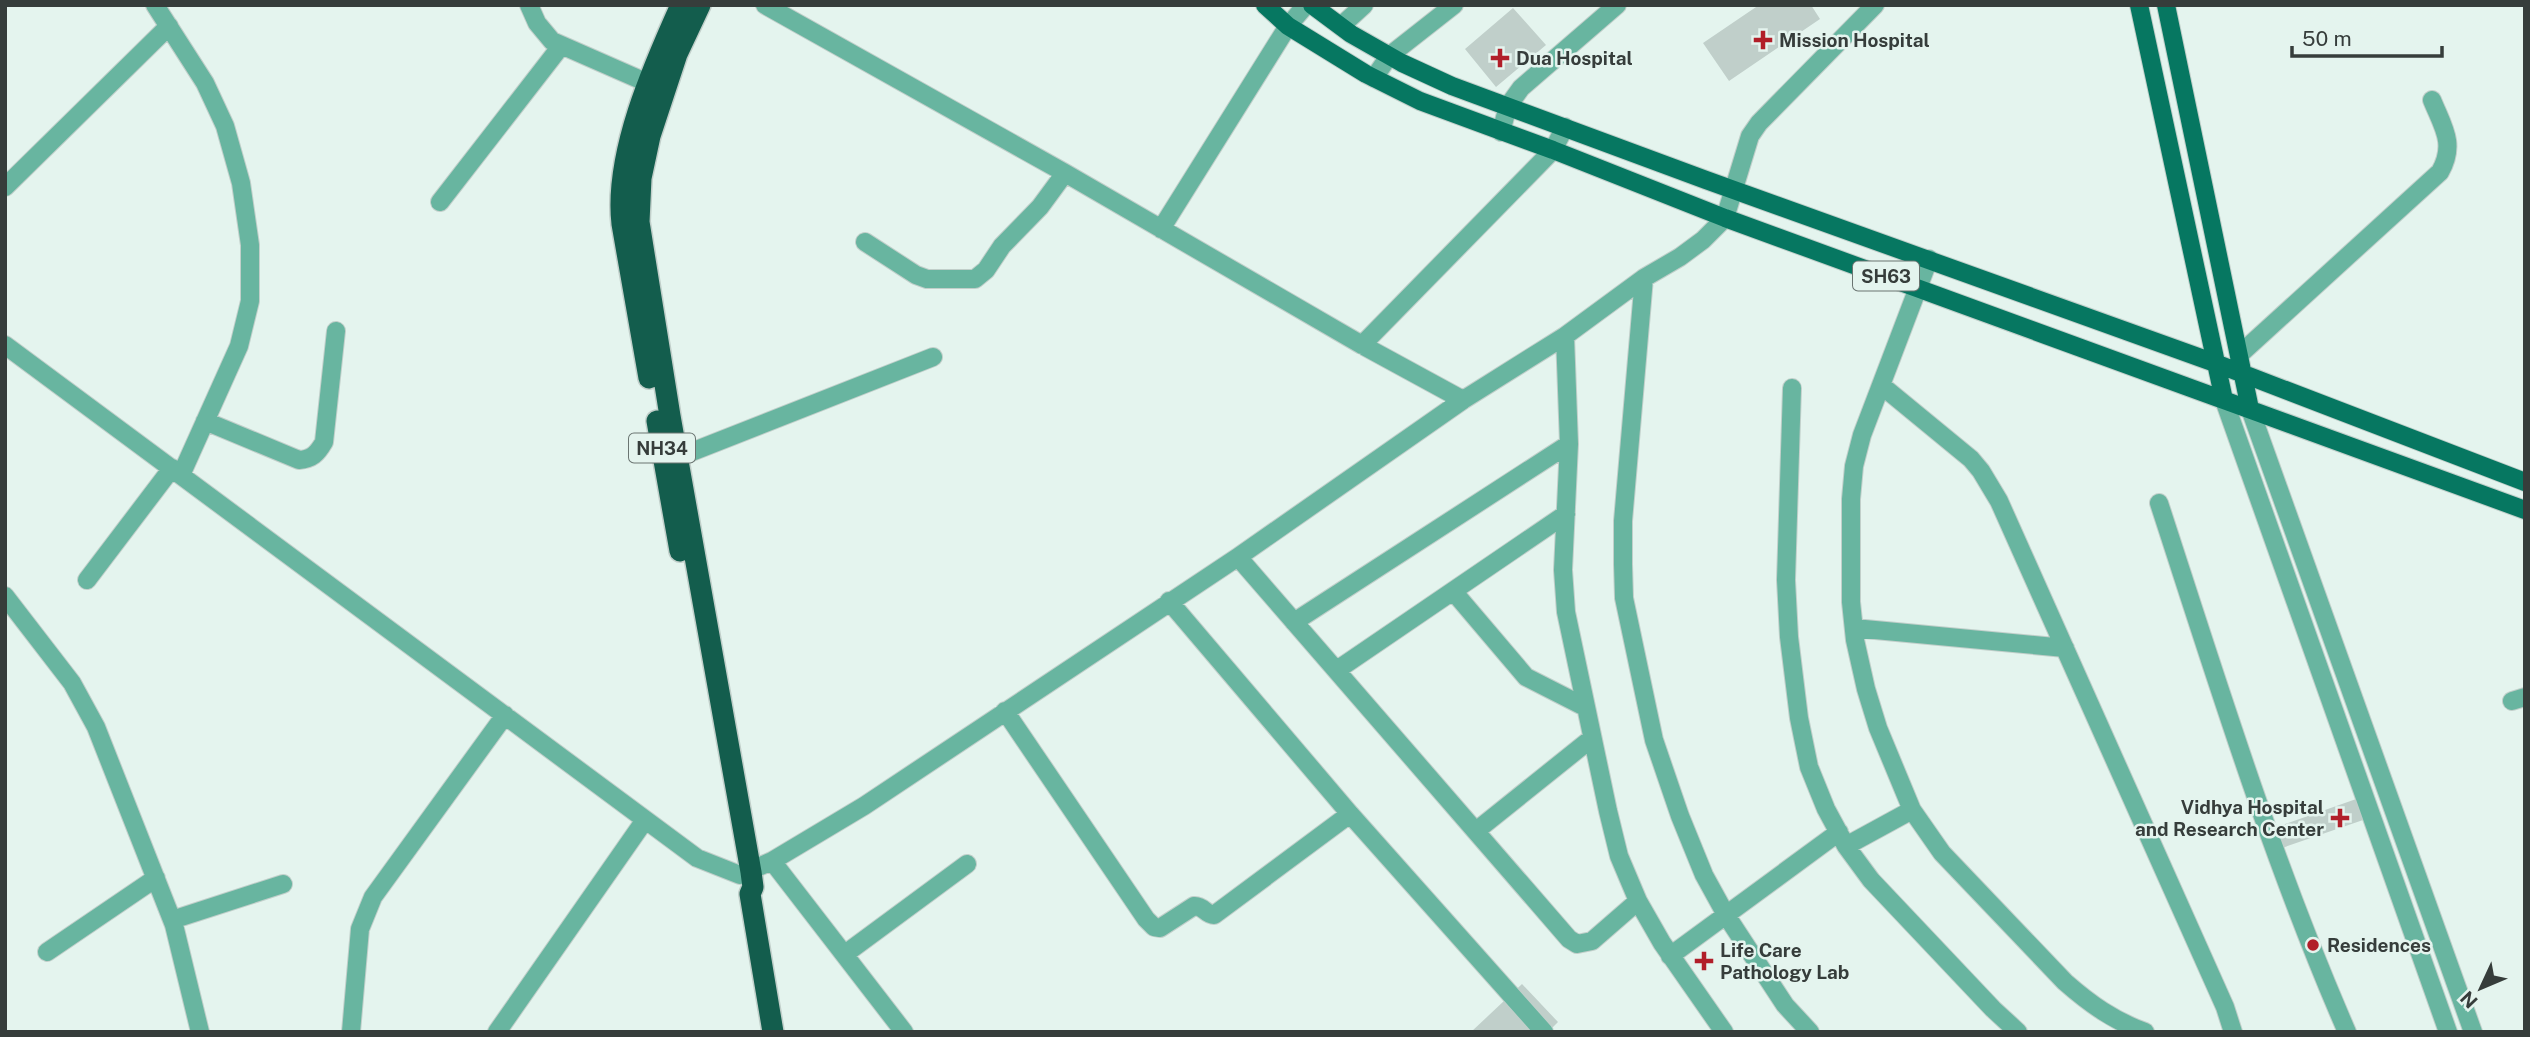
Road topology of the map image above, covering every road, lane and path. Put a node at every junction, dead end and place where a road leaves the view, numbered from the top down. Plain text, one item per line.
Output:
1 (155, 5) edge
2 (529, 5) edge
3 (681, 5) edge
4 (700, 5) edge
5 (765, 5) edge
6 (1265, 5) edge
7 (1306, 5) edge
8 (1312, 5) edge
9 (1364, 5) edge
10 (1454, 5) edge
11 (1617, 5) edge
12 (1875, 5) edge
13 (2139, 5) edge
14 (2166, 5) edge
15 (169, 26) junction
16 (1288, 26) junction
17 (1341, 26) junction
18 (561, 46) junction
19 (1389, 56) junction
20 (1374, 78) junction
21 (650, 84) junction
22 (2432, 100) dead end
23 (1508, 106) junction
24 (1565, 127) junction
25 (1501, 132) junction
26 (1553, 150) junction
27 (1065, 173) junction
28 (5, 187) edge
29 (1735, 190) junction
30 (440, 202) dead end
31 (1725, 218) junction
32 (1161, 229) junction
33 (865, 242) dead end
34 (1929, 259) junction
35 (1644, 278) junction
36 (1919, 288) junction
37 (336, 331) dead end
38 (1565, 336) junction
39 (5, 345) edge
40 (1362, 345) junction
41 (2239, 355) junction
42 (933, 357) dead end
43 (2215, 363) junction
44 (2243, 373) junction
45 (1881, 385) junction
46 (1792, 388) dead end
47 (1464, 400) junction
48 (2224, 400) junction
49 (2250, 410) junction
50 (205, 421) junction
51 (2382, 426) junction
52 (1569, 444) junction
53 (2374, 454) junction
54 (671, 459) junction
55 (177, 472) junction
56 (2525, 482) edge
57 (2159, 503) dead end
58 (2525, 510) edge
59 (1566, 514) junction
60 (1238, 557) junction
61 (87, 580) dead end
62 (1453, 591) junction
63 (5, 596) edge
64 (1169, 601) junction
65 (1294, 622) junction
66 (1854, 628) junction
67 (2065, 648) junction
68 (1336, 670) junction
69 (2354, 700) junction
70 (1585, 707) junction
71 (2333, 708) junction
72 (1005, 711) junction
73 (505, 716) junction
74 (1592, 738) junction
75 (1912, 810) junction
76 (1350, 814) junction
77 (645, 820) junction
78 (2397, 821) junction
79 (2377, 830) junction
80 (1476, 831) junction
81 (1842, 839) junction
82 (772, 861) junction
83 (967, 864) dead end
84 (156, 878) junction
85 (747, 880) junction
86 (283, 884) dead end
87 (1638, 901) junction
88 (1726, 915) junction
89 (172, 920) junction
90 (2440, 940) junction
91 (2419, 949) junction
92 (47, 952) dead end
93 (845, 954) junction
94 (1670, 956) junction
95 (200, 1032) edge
96 (351, 1032) edge
97 (496, 1032) edge
98 (773, 1032) edge
99 (904, 1032) edge
100 (1544, 1032) edge
101 (1724, 1032) edge
102 (1810, 1032) edge
103 (2018, 1032) edge
104 (2146, 1032) edge
105 (2233, 1032) edge
106 (2347, 1032) edge
107 (2448, 1032) edge
108 (2473, 1032) edge

1 - 15 street
2 - 18 street
3 - 21 highway, NH34
4 - 54 highway, NH34
5 - 27 street
6 - 16 main road, SH63
7 - 16 street
8 - 17 main road, SH63
9 - 17 street
10 - 19 street
11 - 23 street
12 - 29 street
13 - 43 main road
14 - 41 main road
15 - 28 street
15 - 50 street
16 - 20 main road, SH63
16 - 32 street
17 - 19 main road, SH63
18 - 21 street
18 - 30 street
19 - 20 street
19 - 23 main road, SH63
20 - 25 main road, SH63
21 - 54 highway, NH34
22 - 41 street
23 - 24 main road, SH63
23 - 25 street
24 - 26 street
24 - 29 main road, SH63
25 - 26 main road, SH63
26 - 31 main road, SH63
26 - 40 street
27 - 32 street
27 - 33 street
29 - 31 street
29 - 34 main road, SH63
31 - 35 street
31 - 36 main road, SH63
32 - 40 street
34 - 36 street
34 - 43 main road, SH63
35 - 38 street
35 - 88 street
36 - 45 street
36 - 48 main road, SH63
37 - 50 street
38 - 47 street
38 - 52 street
39 - 55 street
40 - 47 street
41 - 44 main road
42 - 54 street
43 - 44 main road, SH63
43 - 48 main road
44 - 49 main road
44 - 51 main road, SH63
45 - 66 street
45 - 67 street
46 - 81 street
47 - 60 street
48 - 49 main road, SH63
48 - 71 street
49 - 53 main road, SH63
49 - 69 street
50 - 55 street
51 - 53 main road
51 - 56 main road, SH63
52 - 59 street
52 - 65 street
53 - 58 main road, SH63
54 - 85 highway, NH34
55 - 61 street
55 - 73 street
57 - 106 street
59 - 62 street
59 - 70 street
60 - 64 street
60 - 65 street
62 - 68 street
62 - 70 street
63 - 84 street
64 - 72 street
64 - 76 street
65 - 68 street
66 - 67 street
66 - 75 street
67 - 105 street
68 - 80 street
69 - 71 street
69 - 78 street
70 - 74 street
71 - 79 street
72 - 76 street
72 - 82 street
73 - 77 street
73 - 96 street
74 - 80 street
74 - 87 street
75 - 81 street
75 - 104 street
76 - 100 street
77 - 85 street
77 - 97 street
78 - 79 street
78 - 90 street
79 - 91 street
80 - 87 street
81 - 88 street
81 - 103 street
82 - 85 street
82 - 93 street
83 - 93 street
84 - 89 street
84 - 92 street
85 - 98 highway, NH34
86 - 89 street
87 - 94 street
88 - 94 street
88 - 102 street
89 - 95 street
90 - 91 street
90 - 108 street
91 - 107 street
93 - 99 street
94 - 101 street

